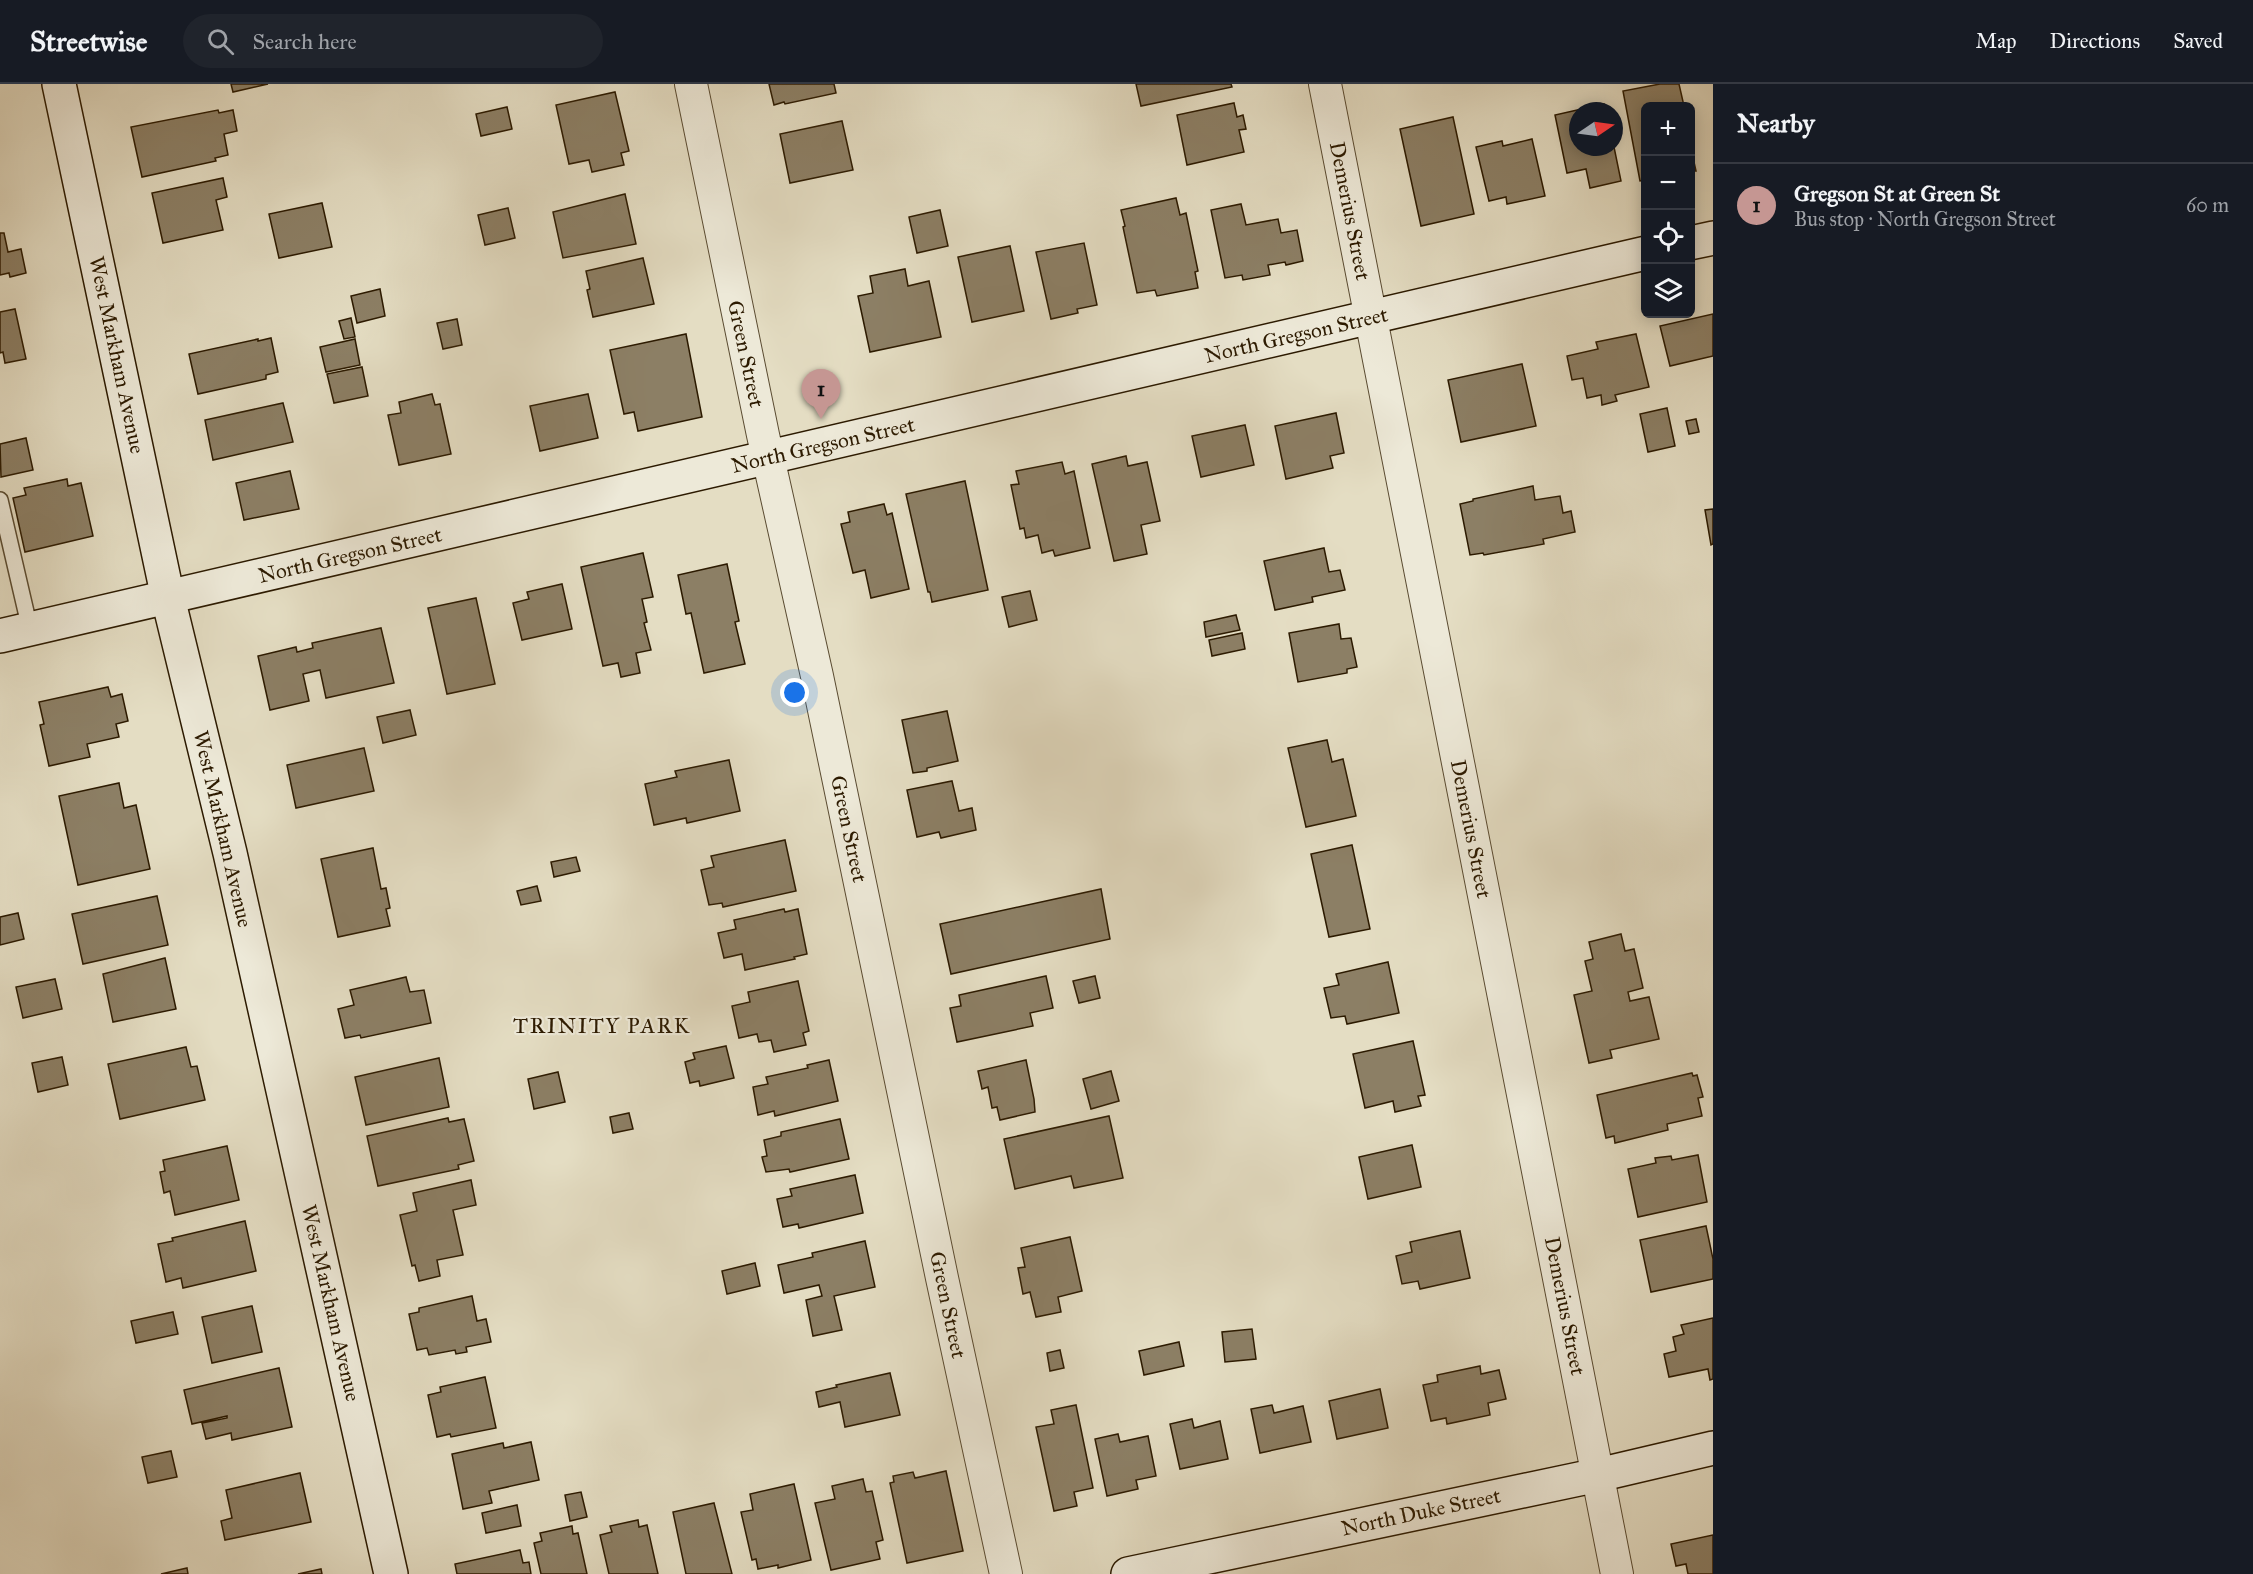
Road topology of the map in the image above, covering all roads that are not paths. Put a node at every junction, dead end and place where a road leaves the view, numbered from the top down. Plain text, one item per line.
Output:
1 (59, 84) edge
2 (691, 84) edge
3 (1325, 84) edge
4 (1713, 238) edge
5 (1695, 242) edge
6 (1641, 255) edge
7 (1371, 318) junction
8 (768, 458) junction
9 (0, 500) edge
10 (168, 598) junction
11 (15, 633) edge
12 (1713, 1448) edge
13 (1598, 1475) junction
14 (391, 1574) edge
15 (1006, 1574) edge
16 (1128, 1574) edge
17 (1617, 1574) edge

1 - 10 main road, West Markham Avenue
2 - 8 street, Green Street
3 - 7 street, Demerius Street
4 - 5 main road
6 - 7 main road, North Gregson Street
7 - 8 main road, North Gregson Street
7 - 13 street, Demerius Street
8 - 10 main road, North Gregson Street
8 - 15 street, Green Street
9 - 11 lane
10 - 11 main road, North Gregson Street
10 - 14 main road, West Markham Avenue
12 - 13 main road, North Duke Street
13 - 16 main road, North Duke Street
13 - 17 street, Demerius Street

